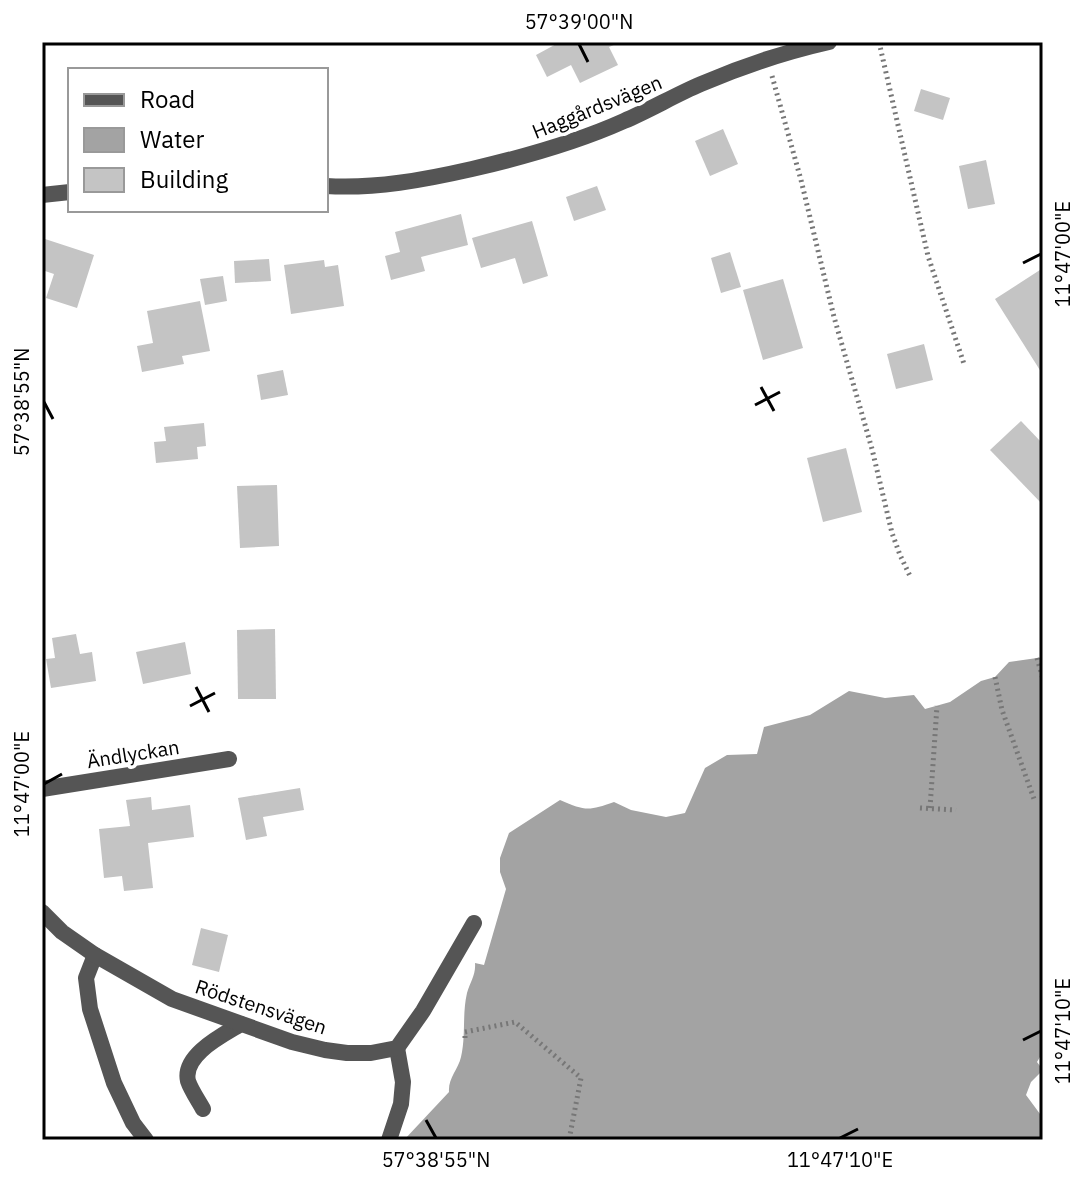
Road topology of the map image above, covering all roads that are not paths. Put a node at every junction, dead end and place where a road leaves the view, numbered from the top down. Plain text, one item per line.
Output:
1 (829, 42) edge
2 (328, 186) edge
3 (68, 192) edge
4 (42, 195) edge
5 (229, 759) dead end
6 (42, 789) edge
7 (42, 912) edge
8 (474, 923) dead end
9 (95, 955) junction
10 (241, 1024) junction
11 (397, 1048) junction
12 (203, 1109) dead end
13 (146, 1140) edge
14 (389, 1140) edge

1 - 2 street, Haggårdsvägen
3 - 4 street
5 - 6 street, Ändlyckan
7 - 9 street, Rödstensvägen
8 - 11 street
9 - 10 street, Rödstensvägen
9 - 13 street
10 - 11 street, Rödstensvägen
10 - 12 street
11 - 14 street

